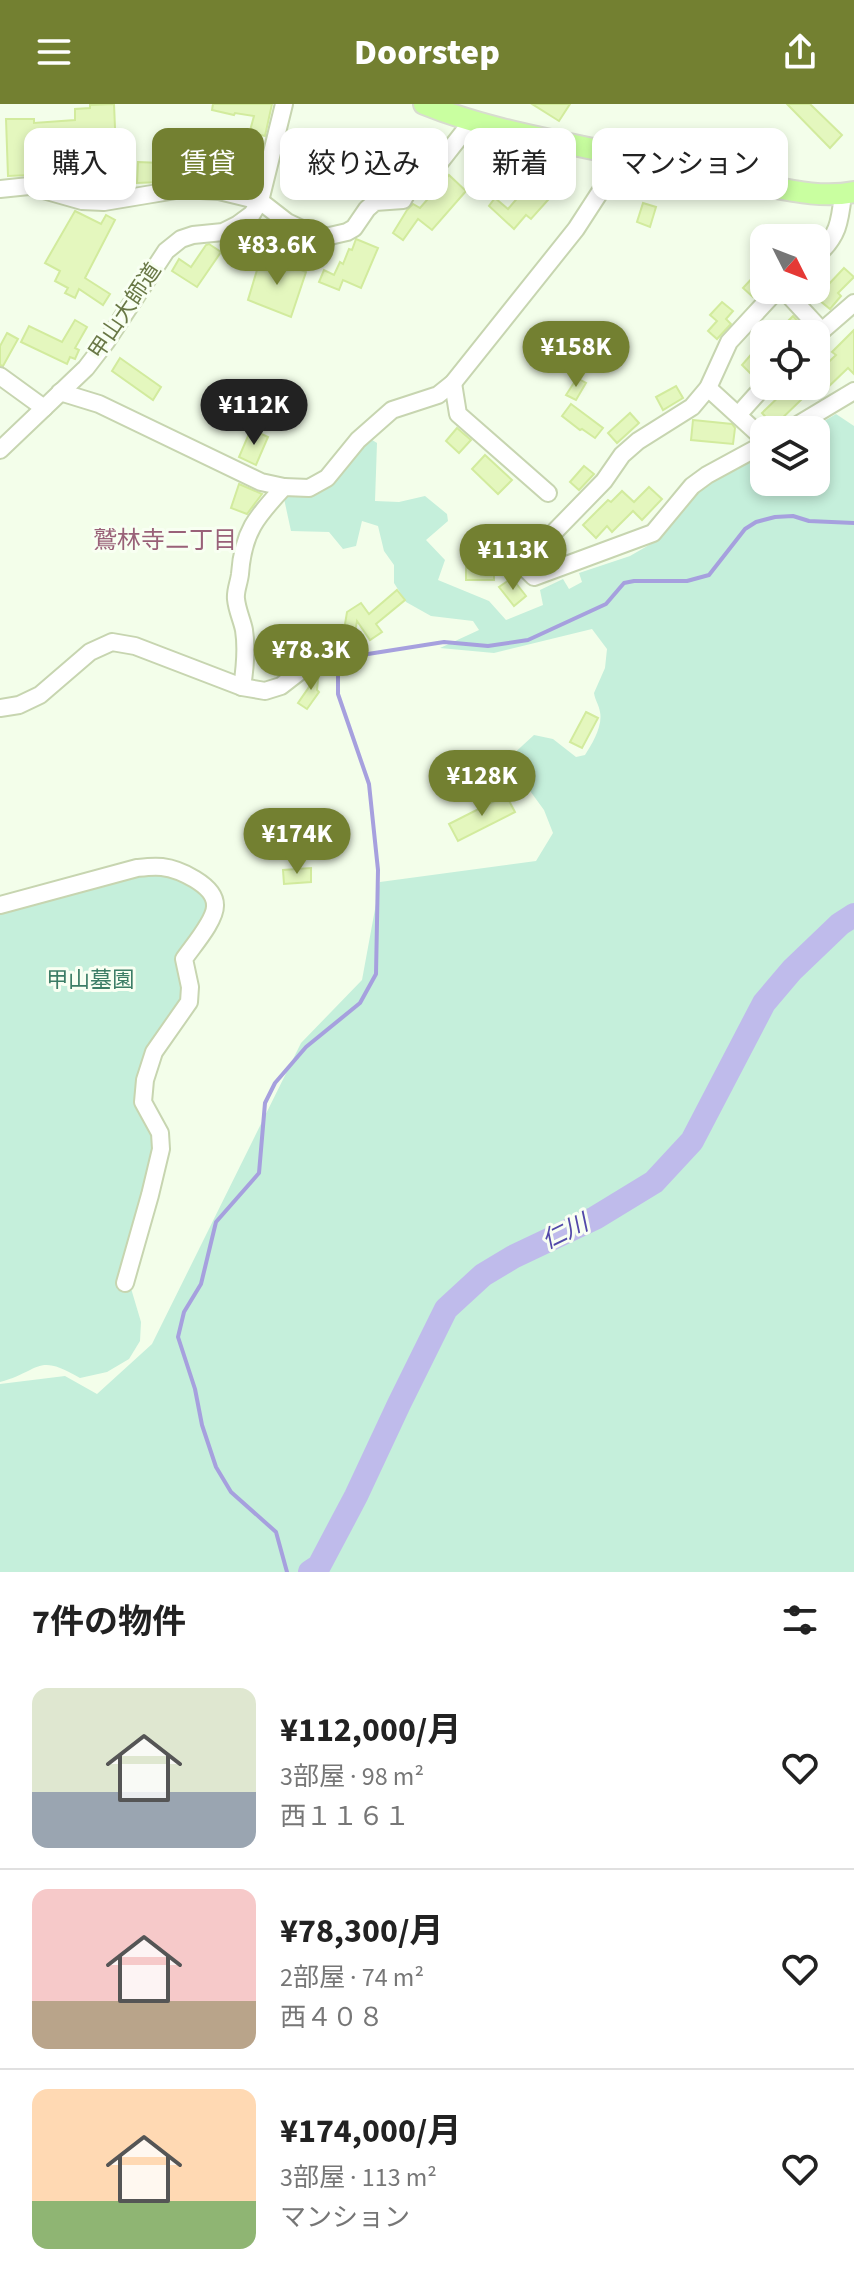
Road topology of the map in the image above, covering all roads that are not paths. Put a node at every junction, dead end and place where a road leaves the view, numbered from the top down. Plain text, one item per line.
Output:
1 (284, 104) edge
2 (424, 104) edge
3 (473, 120) junction
4 (592, 148) edge
5 (0, 189) edge
6 (788, 190) edge
7 (848, 193) edge
8 (595, 200) edge
9 (260, 201) junction
10 (830, 244) edge
11 (764, 304) edge
12 (795, 304) edge
13 (853, 306) edge
14 (808, 320) edge
15 (830, 325) edge
16 (0, 376) edge
17 (453, 383) junction
18 (708, 388) junction
19 (854, 391) edge
20 (60, 392) junction
21 (751, 400) edge
22 (44, 408) junction
23 (738, 415) junction
24 (812, 416) edge
25 (750, 427) edge
26 (0, 450) edge
27 (750, 450) edge
28 (284, 487) junction
29 (548, 493) dead end
30 (337, 658) dead end
31 (242, 687) junction
32 (0, 708) edge
33 (0, 905) edge
34 (125, 1283) dead end

1 - 9 street
2 - 3 main road
3 - 4 main road
3 - 9 street
5 - 9 street
6 - 7 main road
7 - 10 street
8 - 17 street
9 - 20 street, 甲山大師道
11 - 18 street
12 - 14 street
13 - 15 street
16 - 22 street
17 - 28 street
17 - 29 street
18 - 23 street
18 - 27 street
19 - 24 street
20 - 22 street, 甲山大師道
20 - 28 street
21 - 23 street
22 - 26 street, 甲山大師道
23 - 25 street
28 - 31 street
30 - 31 street
31 - 32 street
33 - 34 street

